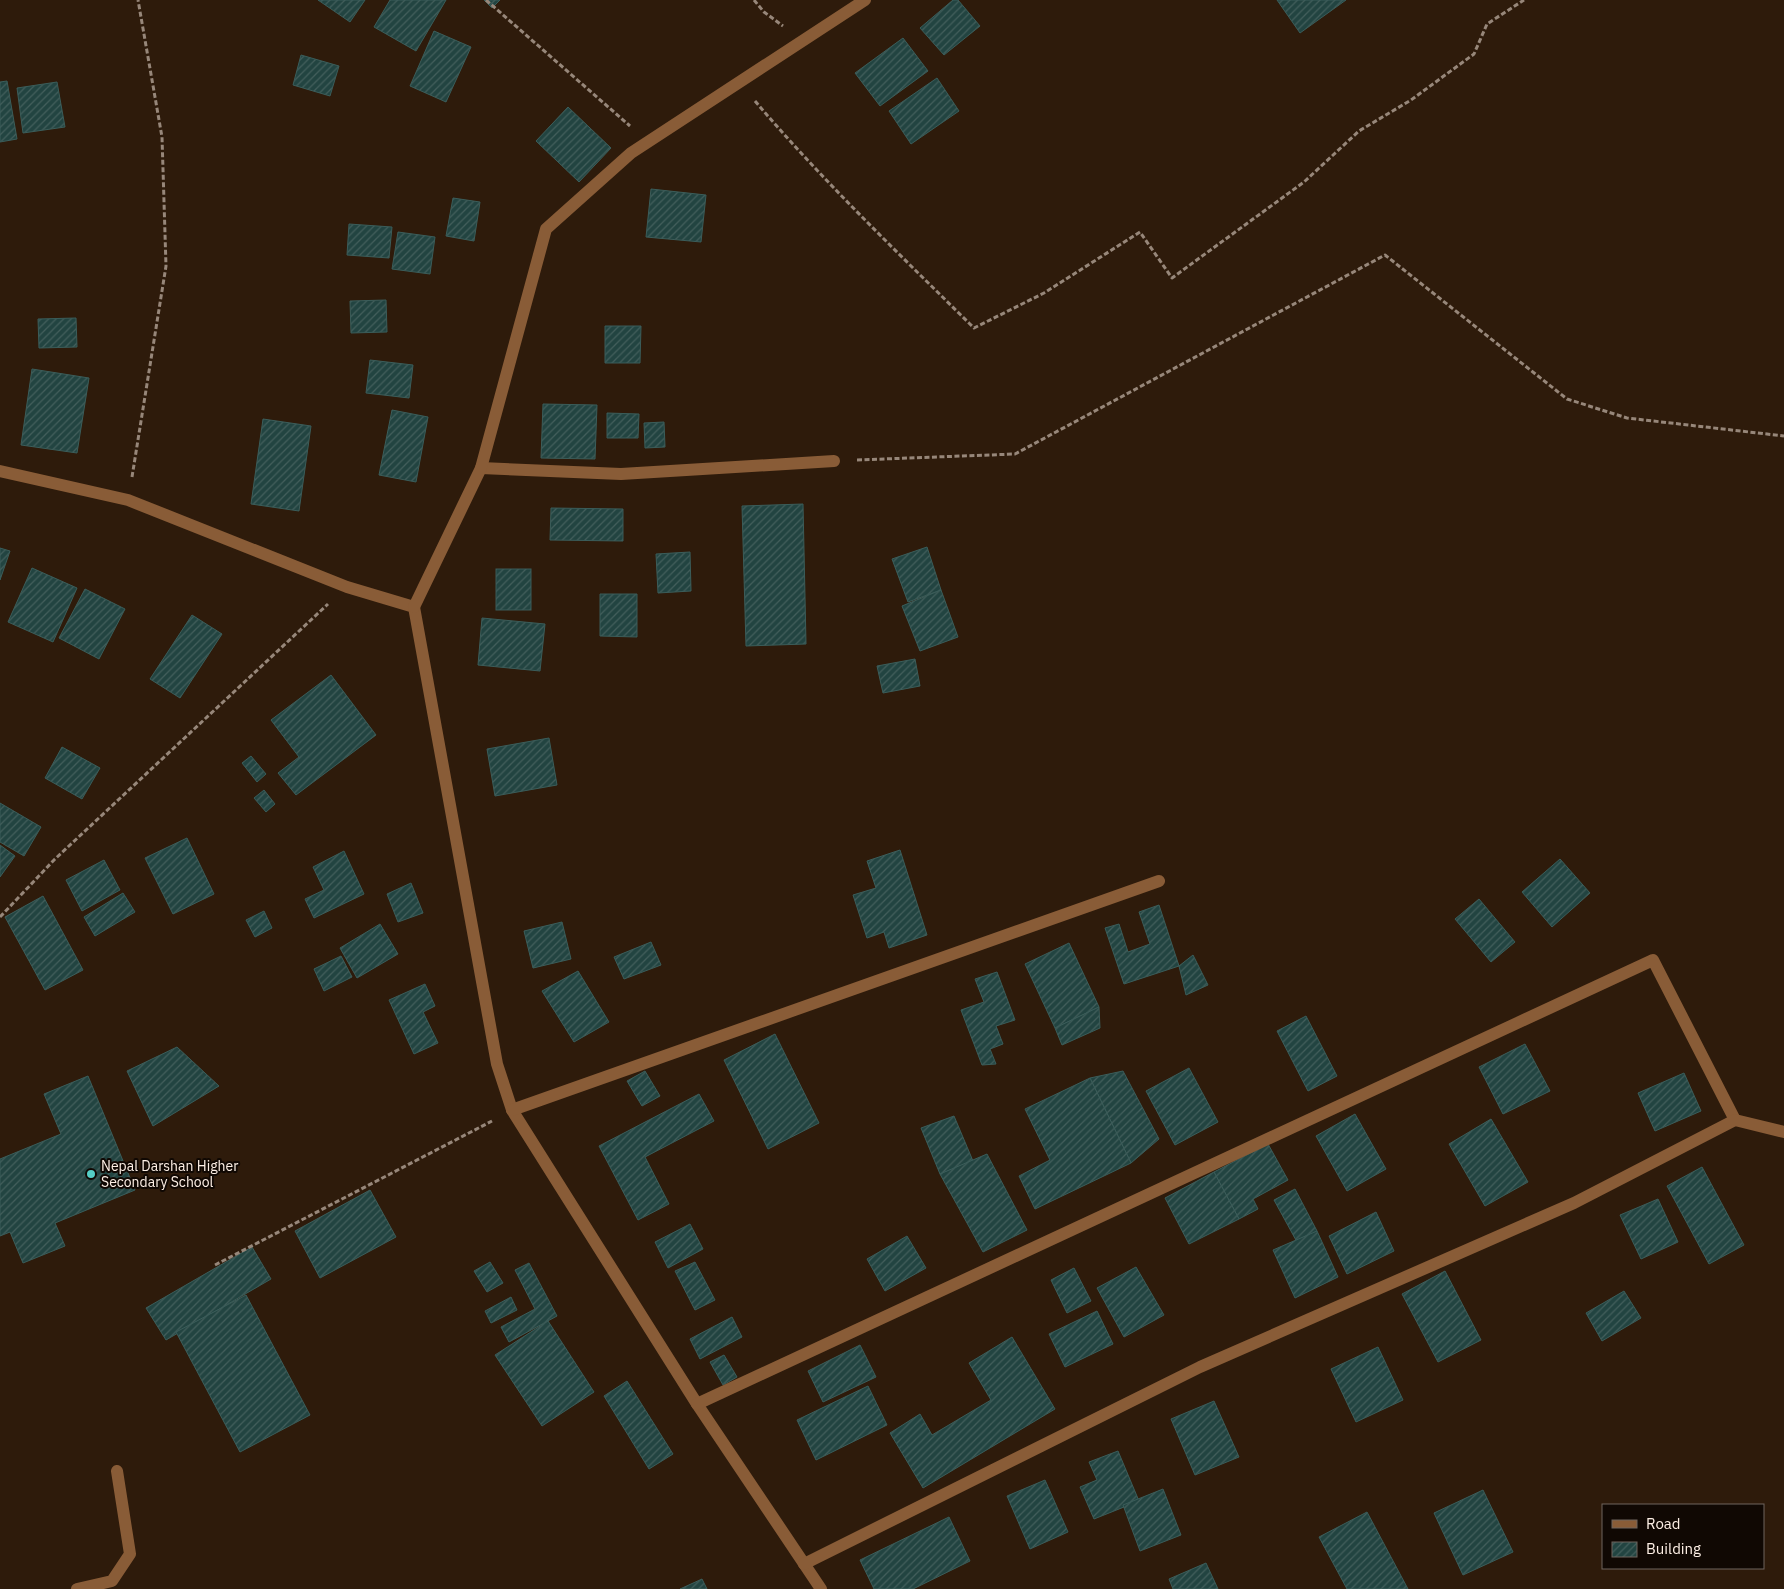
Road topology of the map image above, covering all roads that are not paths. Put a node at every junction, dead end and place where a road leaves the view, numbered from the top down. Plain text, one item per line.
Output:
1 (865, 0) edge
2 (834, 461) road end
3 (481, 468) junction
4 (0, 471) edge
5 (414, 607) junction
6 (1159, 881) dead end
7 (512, 1110) junction
8 (1735, 1120) junction
9 (1784, 1132) edge
10 (697, 1404) junction
11 (118, 1471) dead end
12 (804, 1564) junction
13 (77, 1589) edge
14 (821, 1589) edge

1 - 3 street
2 - 3 street
3 - 5 street
4 - 5 street
5 - 7 street
6 - 7 street
7 - 10 street
8 - 9 street
8 - 10 street
8 - 12 street
10 - 12 street
11 - 13 street
12 - 14 street

